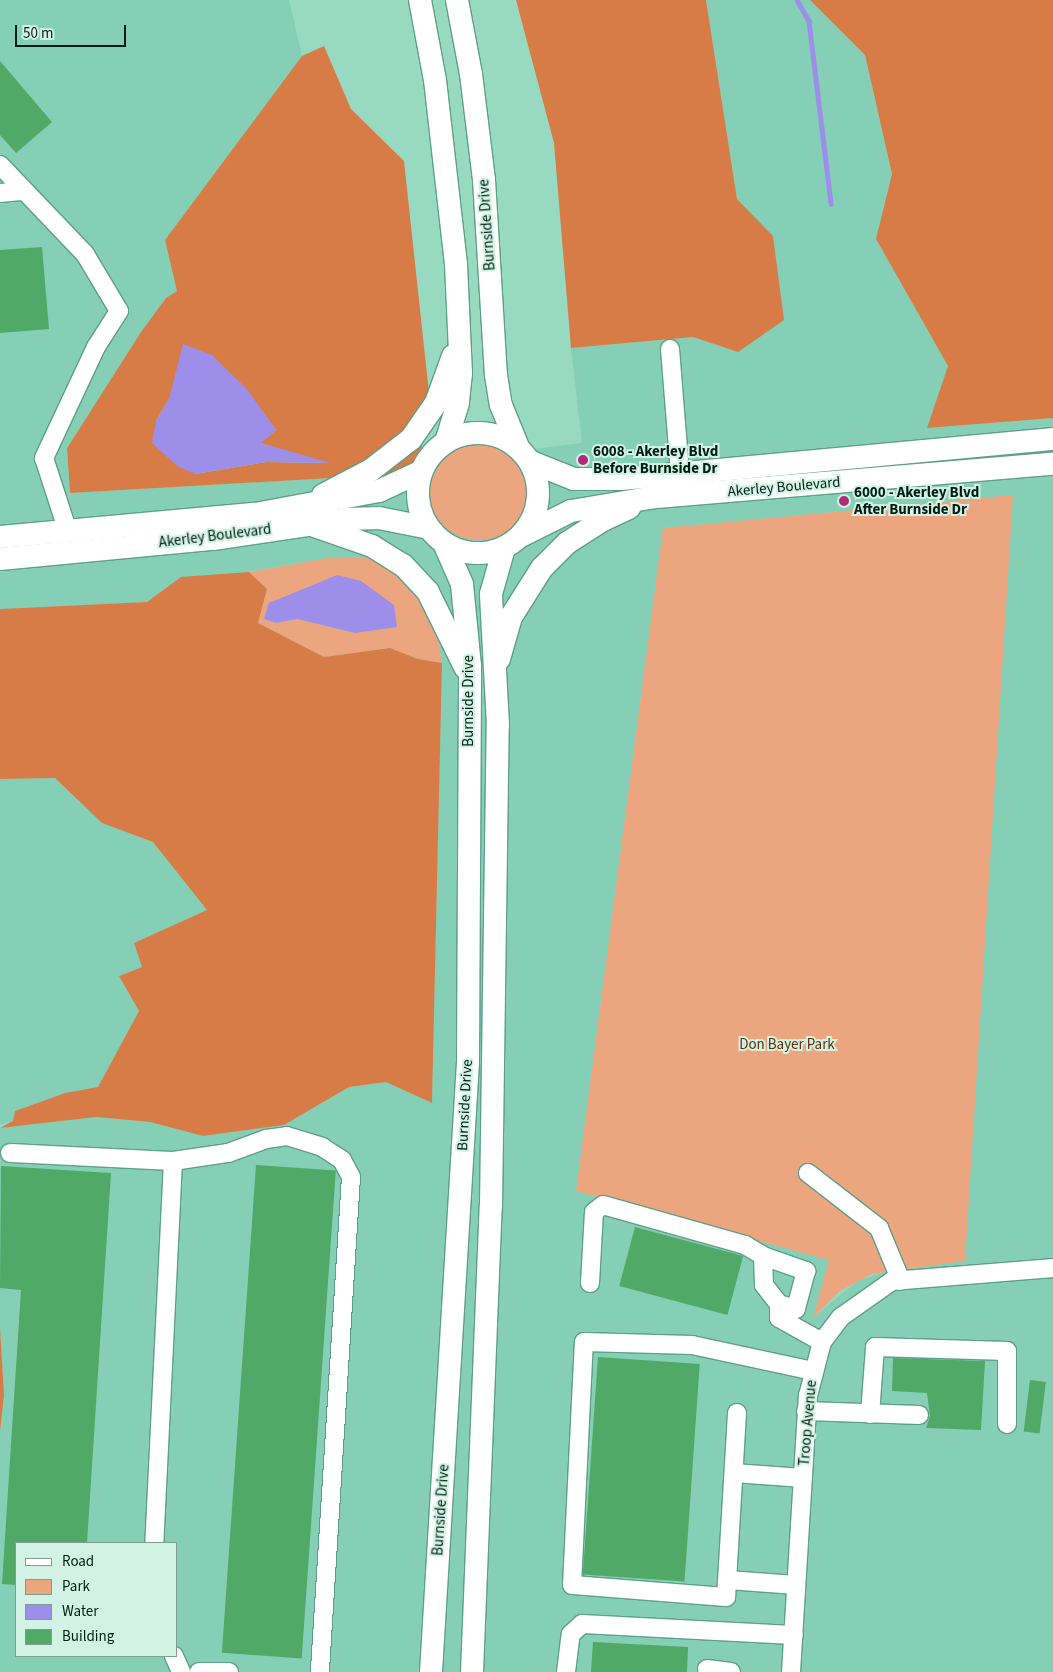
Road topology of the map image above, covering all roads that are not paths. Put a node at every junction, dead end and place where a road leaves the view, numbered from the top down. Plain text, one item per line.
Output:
1 (420, 0) edge
2 (457, 0) edge
3 (0, 165) edge
4 (24, 190) junction
5 (0, 193) edge
6 (459, 334) junction
7 (670, 349) dead end
8 (1053, 439) edge
9 (446, 442) junction
10 (524, 454) junction
11 (1053, 464) edge
12 (422, 471) junction
13 (680, 474) junction
14 (656, 497) junction
15 (306, 515) junction
16 (68, 532) junction
17 (436, 535) junction
18 (0, 538) edge
19 (513, 542) junction
20 (0, 559) edge
21 (494, 676) junction
22 (470, 677) junction
23 (10, 1153) dead end
24 (173, 1161) junction
25 (808, 1173) dead end
26 (763, 1256) junction
27 (1053, 1268) edge
28 (902, 1281) junction
29 (590, 1283) dead end
30 (779, 1304) junction
31 (822, 1342) junction
32 (813, 1370) junction
33 (806, 1411) junction
34 (737, 1413) dead end
35 (870, 1414) junction
36 (919, 1415) dead end
37 (1006, 1424) dead end
38 (734, 1473) junction
39 (803, 1478) junction
40 (154, 1542) edge
41 (728, 1580) junction
42 (796, 1586) junction
43 (794, 1635) junction
44 (174, 1657) edge
45 (707, 1669) dead end
46 (181, 1672) edge
47 (199, 1672) edge
48 (229, 1672) edge
49 (320, 1672) edge
50 (431, 1672) edge
51 (472, 1672) edge
52 (566, 1672) edge
53 (731, 1672) edge
54 (791, 1672) edge

1 - 6 main road
2 - 10 main road, Burnside Drive
3 - 4 street
4 - 5 street
4 - 16 street
6 - 9 main road
6 - 15 main road
7 - 13 street
8 - 13 main road, Akerley Boulevard
9 - 10 main road
9 - 12 main road
10 - 13 main road, Akerley Boulevard
10 - 19 main road
11 - 14 main road, Akerley Boulevard
12 - 15 main road, Akerley Boulevard
12 - 17 main road
14 - 19 main road, Akerley Boulevard
14 - 21 main road
15 - 16 main road, Akerley Boulevard
15 - 17 main road, Akerley Boulevard
15 - 20 main road, Akerley Boulevard
15 - 22 main road
16 - 18 main road, Akerley Boulevard
17 - 19 main road
17 - 22 main road, Burnside Drive
19 - 21 main road, Burnside Drive
21 - 51 main road, Burnside Drive
22 - 50 main road, Burnside Drive
23 - 24 street
24 - 40 street
24 - 49 street
25 - 28 street
26 - 29 street
26 - 30 street
26 - 30 street
27 - 28 street, Troop Avenue
28 - 31 street, Troop Avenue
30 - 31 street
31 - 32 street, Troop Avenue
32 - 33 street, Troop Avenue
32 - 41 street
33 - 35 street
33 - 39 street, Troop Avenue
34 - 38 street
35 - 36 street
35 - 37 street
38 - 39 street
38 - 41 street
39 - 42 street, Troop Avenue
41 - 42 street
42 - 43 street, Troop Avenue
43 - 52 street
43 - 54 street, Troop Avenue
44 - 46 street
45 - 53 street
47 - 48 street

